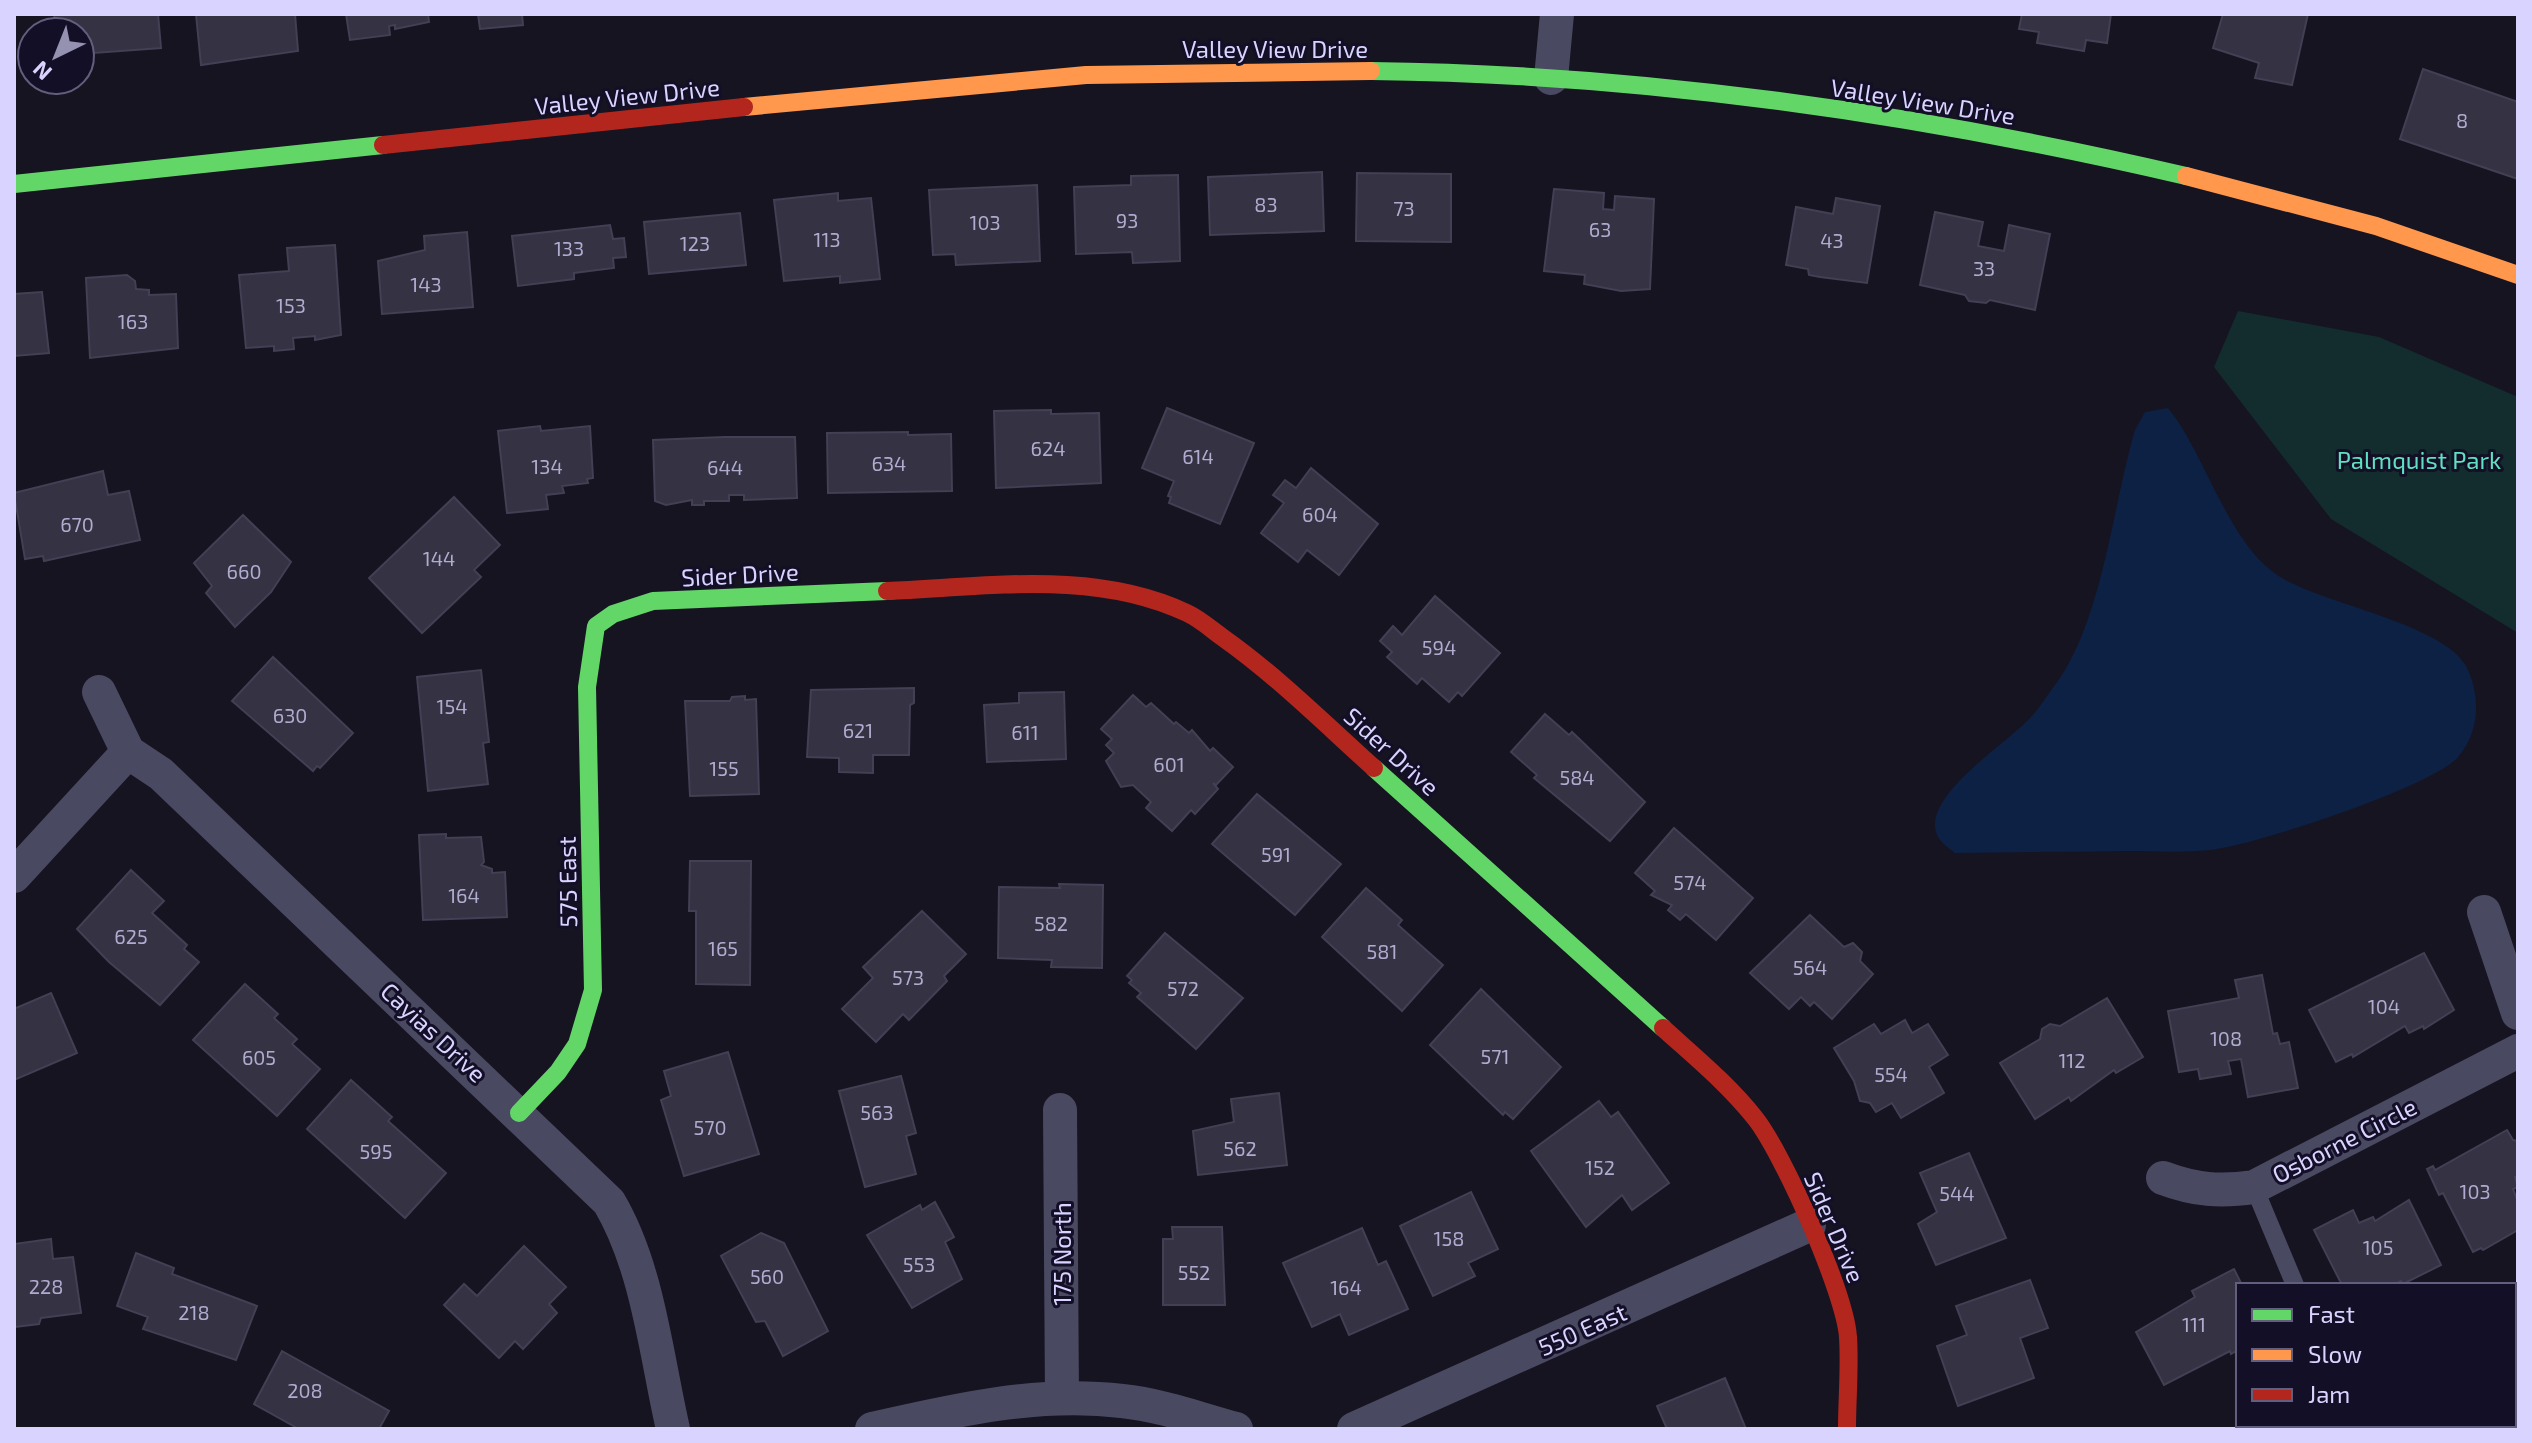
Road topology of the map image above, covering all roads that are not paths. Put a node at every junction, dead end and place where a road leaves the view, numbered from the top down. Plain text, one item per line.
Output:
1 (1557, 14) edge
2 (1551, 78) junction
3 (14, 184) edge
4 (2518, 275) edge
5 (596, 626) joint
6 (99, 692) dead end
7 (128, 752) junction
8 (14, 876) edge
9 (2484, 912) dead end
10 (2518, 1013) edge
11 (2518, 1051) edge
12 (1060, 1110) dead end
13 (519, 1113) junction
14 (2163, 1178) dead end
15 (2254, 1187) junction
16 (1809, 1225) junction
17 (2294, 1283) edge
18 (1062, 1398) junction
19 (673, 1429) edge
20 (872, 1429) edge
21 (1236, 1429) edge
22 (1354, 1429) edge
23 (1847, 1429) edge

1 - 2 street
2 - 3 street, Valley View Drive
2 - 4 street, Valley View Drive
5 - 13 street, 575 East
5 - 16 street, Sider Drive
6 - 7 street
7 - 8 street
7 - 13 street, Cayias Drive
9 - 10 street
11 - 15 street, Osborne Circle
12 - 18 street, 175 North
13 - 19 street, Cayias Drive
14 - 15 street, Osborne Circle
15 - 17 lane
16 - 22 street, 550 East
16 - 23 street, Sider Drive
18 - 20 street
18 - 21 street

